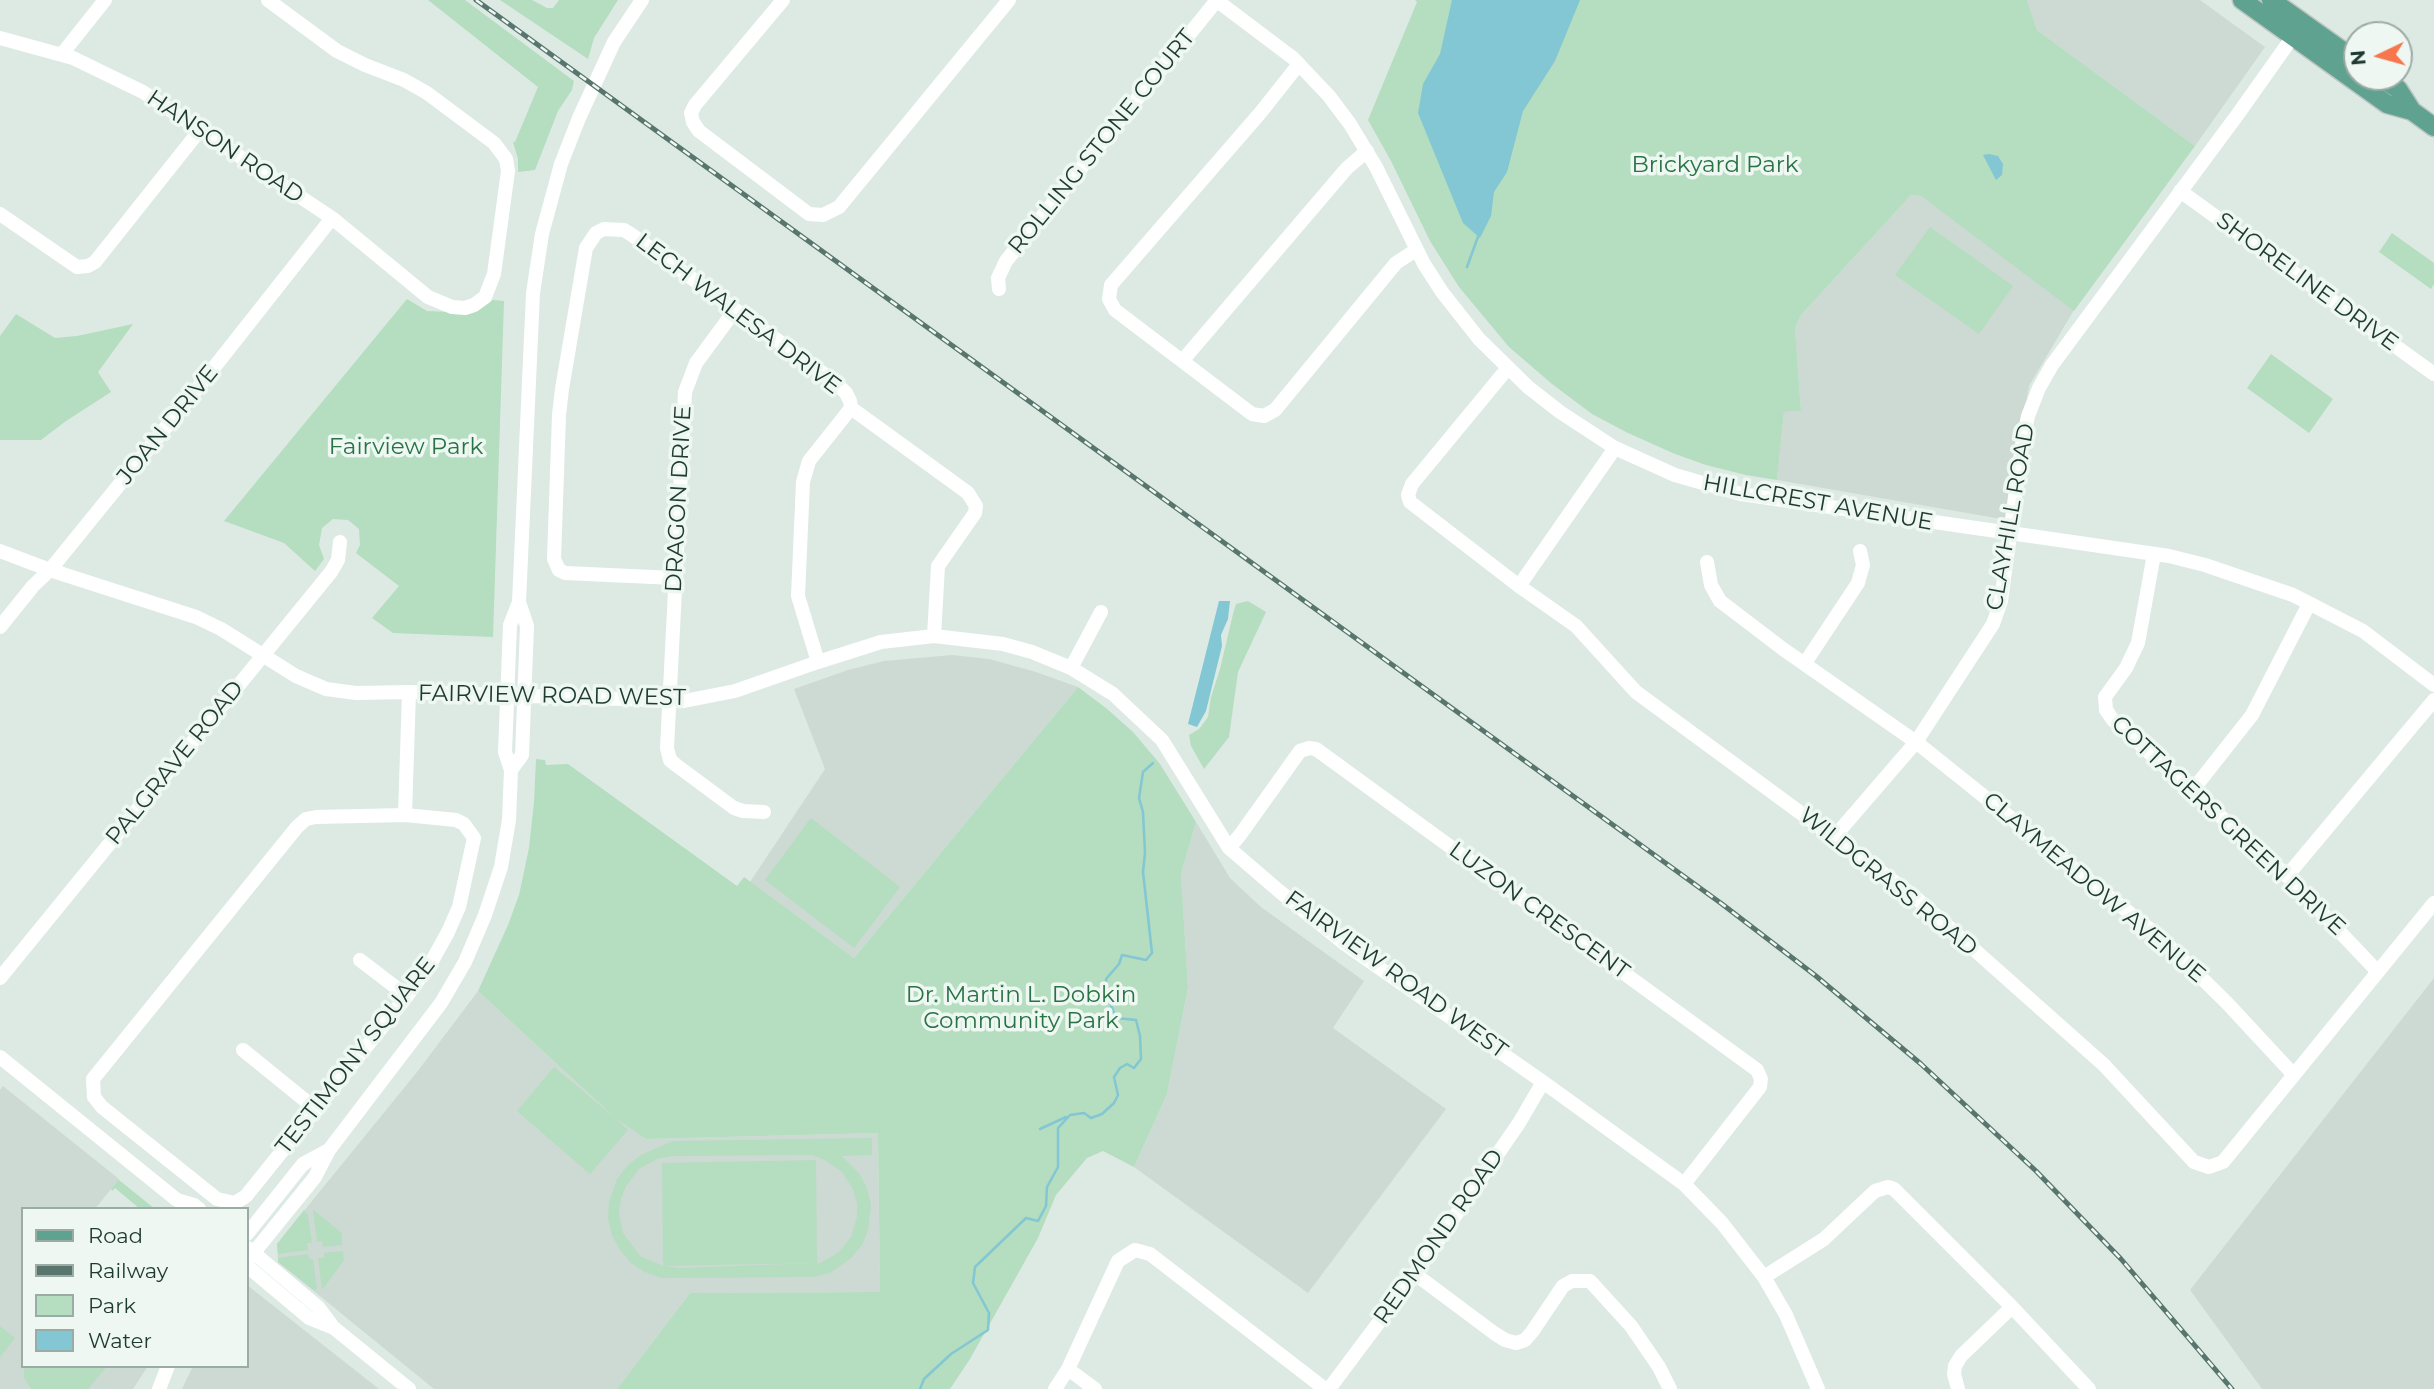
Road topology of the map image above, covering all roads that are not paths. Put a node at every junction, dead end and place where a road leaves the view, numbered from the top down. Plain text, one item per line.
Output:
1 (105, 0) edge
2 (268, 0) edge
3 (642, 0) edge
4 (783, 0) edge
5 (1009, 0) edge
6 (1216, 0) edge
7 (2242, 0) edge
8 (2271, 0) edge
9 (2298, 30) junction
10 (0, 38) edge
11 (62, 54) junction
12 (2343, 54) edge
13 (1299, 64) junction
14 (2399, 91) edge
15 (2412, 111) junction
16 (2434, 127) edge
17 (200, 130) junction
18 (1367, 151) junction
19 (2180, 191) junction
20 (0, 214) edge
21 (332, 218) junction
22 (1416, 250) junction
23 (999, 289) dead end
24 (735, 310) junction
25 (1183, 360) junction
26 (1507, 369) junction
27 (2434, 374) edge
28 (851, 408) junction
29 (1615, 448) junction
30 (2011, 535) junction
31 (340, 542) dead end
32 (0, 551) edge
33 (1860, 551) dead end
34 (2154, 554) junction
35 (1707, 562) dead end
36 (50, 570) junction
37 (674, 579) junction
38 (1519, 586) junction
39 (519, 601) junction
40 (2309, 604) junction
41 (1101, 612) dead end
42 (0, 627) edge
43 (934, 636) junction
44 (262, 656) junction
45 (818, 662) junction
46 (1805, 663) junction
47 (1071, 668) junction
48 (2434, 685) edge
49 (409, 692) junction
50 (507, 696) junction
51 (524, 696) junction
52 (2434, 699) edge
53 (668, 702) junction
54 (1916, 742) junction
55 (511, 769) junction
56 (2192, 791) junction
57 (764, 812) dead end
58 (405, 815) junction
59 (1835, 836) junction
60 (1229, 848) junction
61 (2287, 876) junction
62 (2434, 903) edge
63 (360, 960) dead end
64 (2377, 971) junction
65 (0, 978) edge
66 (407, 996) junction
67 (243, 1050) dead end
68 (0, 1057) edge
69 (2293, 1074) junction
70 (1543, 1082) junction
71 (317, 1110) junction
72 (329, 1150) junction
73 (1684, 1184) junction
74 (180, 1204) edge
75 (248, 1233) edge
76 (248, 1257) edge
77 (1415, 1274) junction
78 (1764, 1277) junction
79 (2012, 1307) junction
80 (167, 1368) edge
81 (1068, 1369) junction
82 (159, 1389) edge
83 (409, 1389) edge
84 (1055, 1389) edge
85 (1094, 1389) edge
86 (1327, 1389) edge
87 (1670, 1389) edge
88 (1818, 1389) edge
89 (1958, 1389) edge
90 (2089, 1389) edge

1 - 11 street
2 - 21 street, HANSON ROAD
3 - 39 street
4 - 5 street
6 - 13 street, HILLCREST AVENUE
6 - 23 street, ROLLING STONE COURT
7 - 9 main road
8 - 9 main road
9 - 12 main road
9 - 15 main road
9 - 19 street, CLAYHILL ROAD
10 - 11 street, HANSON ROAD
11 - 17 street, HANSON ROAD
13 - 18 street, HILLCREST AVENUE
13 - 25 street
14 - 15 main road
15 - 16 main road
17 - 20 street
17 - 21 street, HANSON ROAD
18 - 22 street, HILLCREST AVENUE
18 - 25 street
19 - 27 street, SHORELINE DRIVE
19 - 30 street, CLAYHILL ROAD
21 - 36 street, JOAN DRIVE
22 - 25 street
22 - 26 street, HILLCREST AVENUE
24 - 28 street, LECH WALESA DRIVE
24 - 37 street, DRAGON DRIVE
24 - 37 street, LECH WALESA DRIVE
26 - 29 street, HILLCREST AVENUE
26 - 38 street, WILDGRASS ROAD
28 - 43 street
28 - 45 street, LECH WALESA DRIVE
29 - 30 street, HILLCREST AVENUE
29 - 38 street
30 - 34 street, HILLCREST AVENUE
30 - 54 street, CLAYHILL ROAD
31 - 44 street, PALGRAVE ROAD
32 - 36 street, FAIRVIEW ROAD WEST
33 - 46 street
34 - 40 street, HILLCREST AVENUE
34 - 56 street, COTTAGERS GREEN DRIVE
35 - 46 street, CLAYMEADOW AVENUE
36 - 42 street, JOAN DRIVE
36 - 44 street, FAIRVIEW ROAD WEST
37 - 53 street, DRAGON DRIVE
38 - 59 street, WILDGRASS ROAD
39 - 50 street
39 - 51 street
40 - 48 street, HILLCREST AVENUE
40 - 56 street
41 - 47 street
43 - 45 street, FAIRVIEW ROAD WEST
43 - 47 street, FAIRVIEW ROAD WEST
44 - 49 street, FAIRVIEW ROAD WEST
44 - 65 street, PALGRAVE ROAD
45 - 53 street, FAIRVIEW ROAD WEST
46 - 54 street, CLAYMEADOW AVENUE
47 - 60 street, FAIRVIEW ROAD WEST
49 - 50 street, FAIRVIEW ROAD WEST
49 - 58 street
50 - 51 street, FAIRVIEW ROAD WEST
50 - 55 street
51 - 53 street, FAIRVIEW ROAD WEST
51 - 55 street
52 - 61 street
53 - 57 street, DRAGON DRIVE
54 - 59 street, CLAYHILL ROAD
54 - 69 street, CLAYMEADOW AVENUE
55 - 72 street
56 - 61 street, COTTAGERS GREEN DRIVE
58 - 66 street, TESTIMONY SQUARE
58 - 71 street, TESTIMONY SQUARE
59 - 69 street, WILDGRASS ROAD
60 - 70 street, FAIRVIEW ROAD WEST
60 - 73 street, LUZON CRESCENT
61 - 64 street, COTTAGERS GREEN DRIVE
62 - 64 street, WILDGRASS ROAD
63 - 66 street
64 - 69 street, WILDGRASS ROAD
66 - 71 street, TESTIMONY SQUARE
67 - 71 street
68 - 74 street
70 - 73 street, FAIRVIEW ROAD WEST
70 - 77 street, REDMOND ROAD
72 - 75 street
72 - 76 street
73 - 78 street, FAIRVIEW ROAD WEST
76 - 83 street
77 - 86 street, REDMOND ROAD
77 - 87 street
78 - 79 street
78 - 88 street, FAIRVIEW ROAD WEST
79 - 89 street
79 - 90 street
80 - 82 street
81 - 84 street
81 - 85 street
81 - 86 street

